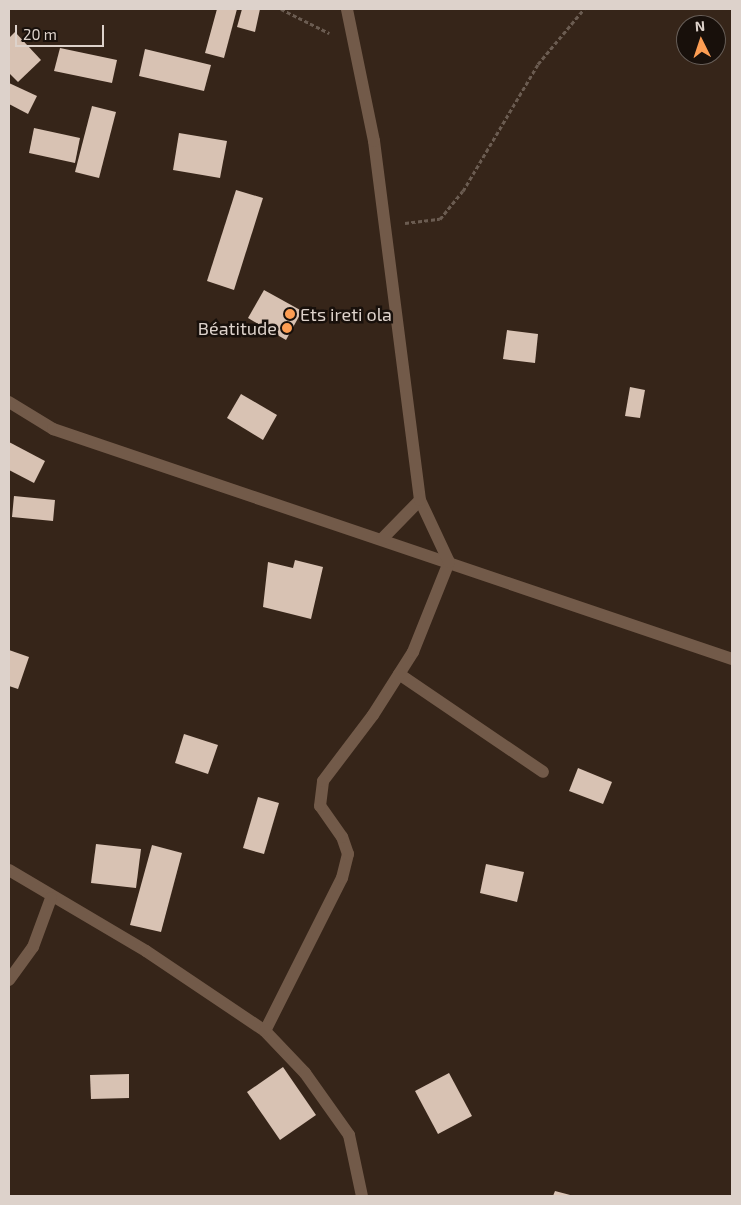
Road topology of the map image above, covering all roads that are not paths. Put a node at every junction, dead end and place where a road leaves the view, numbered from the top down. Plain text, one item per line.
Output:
1 (347, 9) edge
2 (9, 402) edge
3 (420, 500) junction
4 (382, 539) junction
5 (449, 562) junction
6 (732, 660) edge
7 (399, 674) junction
8 (543, 772) dead end
9 (9, 870) edge
10 (51, 898) junction
11 (9, 980) edge
12 (265, 1031) junction
13 (362, 1196) edge

1 - 3 street
2 - 4 street
3 - 4 street
3 - 5 street
4 - 5 street
5 - 6 street
5 - 7 street
7 - 8 street
7 - 12 street
9 - 10 street
10 - 11 street
10 - 12 street
12 - 13 street

